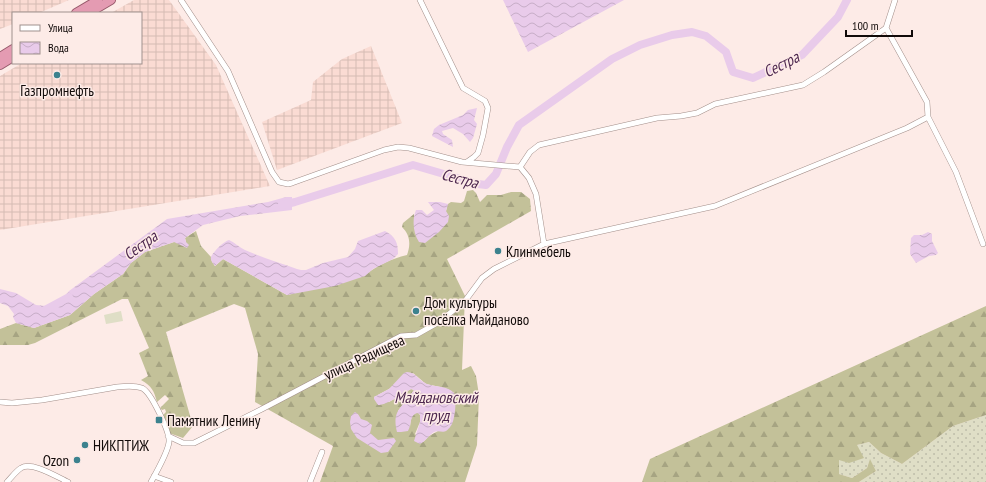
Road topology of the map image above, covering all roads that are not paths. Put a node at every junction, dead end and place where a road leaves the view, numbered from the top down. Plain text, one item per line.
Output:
1 (98, 0) edge
2 (111, 0) edge
3 (181, 0) edge
4 (420, 0) edge
5 (895, 0) edge
6 (78, 12) edge
7 (91, 12) edge
8 (886, 28) junction
9 (12, 50) edge
10 (0, 56) edge
11 (12, 58) edge
12 (0, 65) edge
13 (928, 117) junction
14 (469, 162) junction
15 (520, 166) junction
16 (544, 244) junction
17 (983, 244) dead end
18 (0, 402) edge
19 (168, 436) junction
20 (322, 452) dead end
21 (154, 476) junction
22 (7, 482) edge
23 (68, 482) edge
24 (151, 482) edge
25 (171, 482) edge
26 (310, 482) edge

1 - 6 highway
2 - 7 highway
3 - 14 street
4 - 14 street
5 - 8 street
8 - 13 street
8 - 15 street
9 - 10 highway
11 - 12 highway
13 - 16 street, улица Радищева
13 - 17 street
14 - 15 street
15 - 16 street
16 - 19 street, улица Радищева
18 - 19 street
19 - 21 street
20 - 26 street
21 - 24 street
21 - 25 street
22 - 23 street

